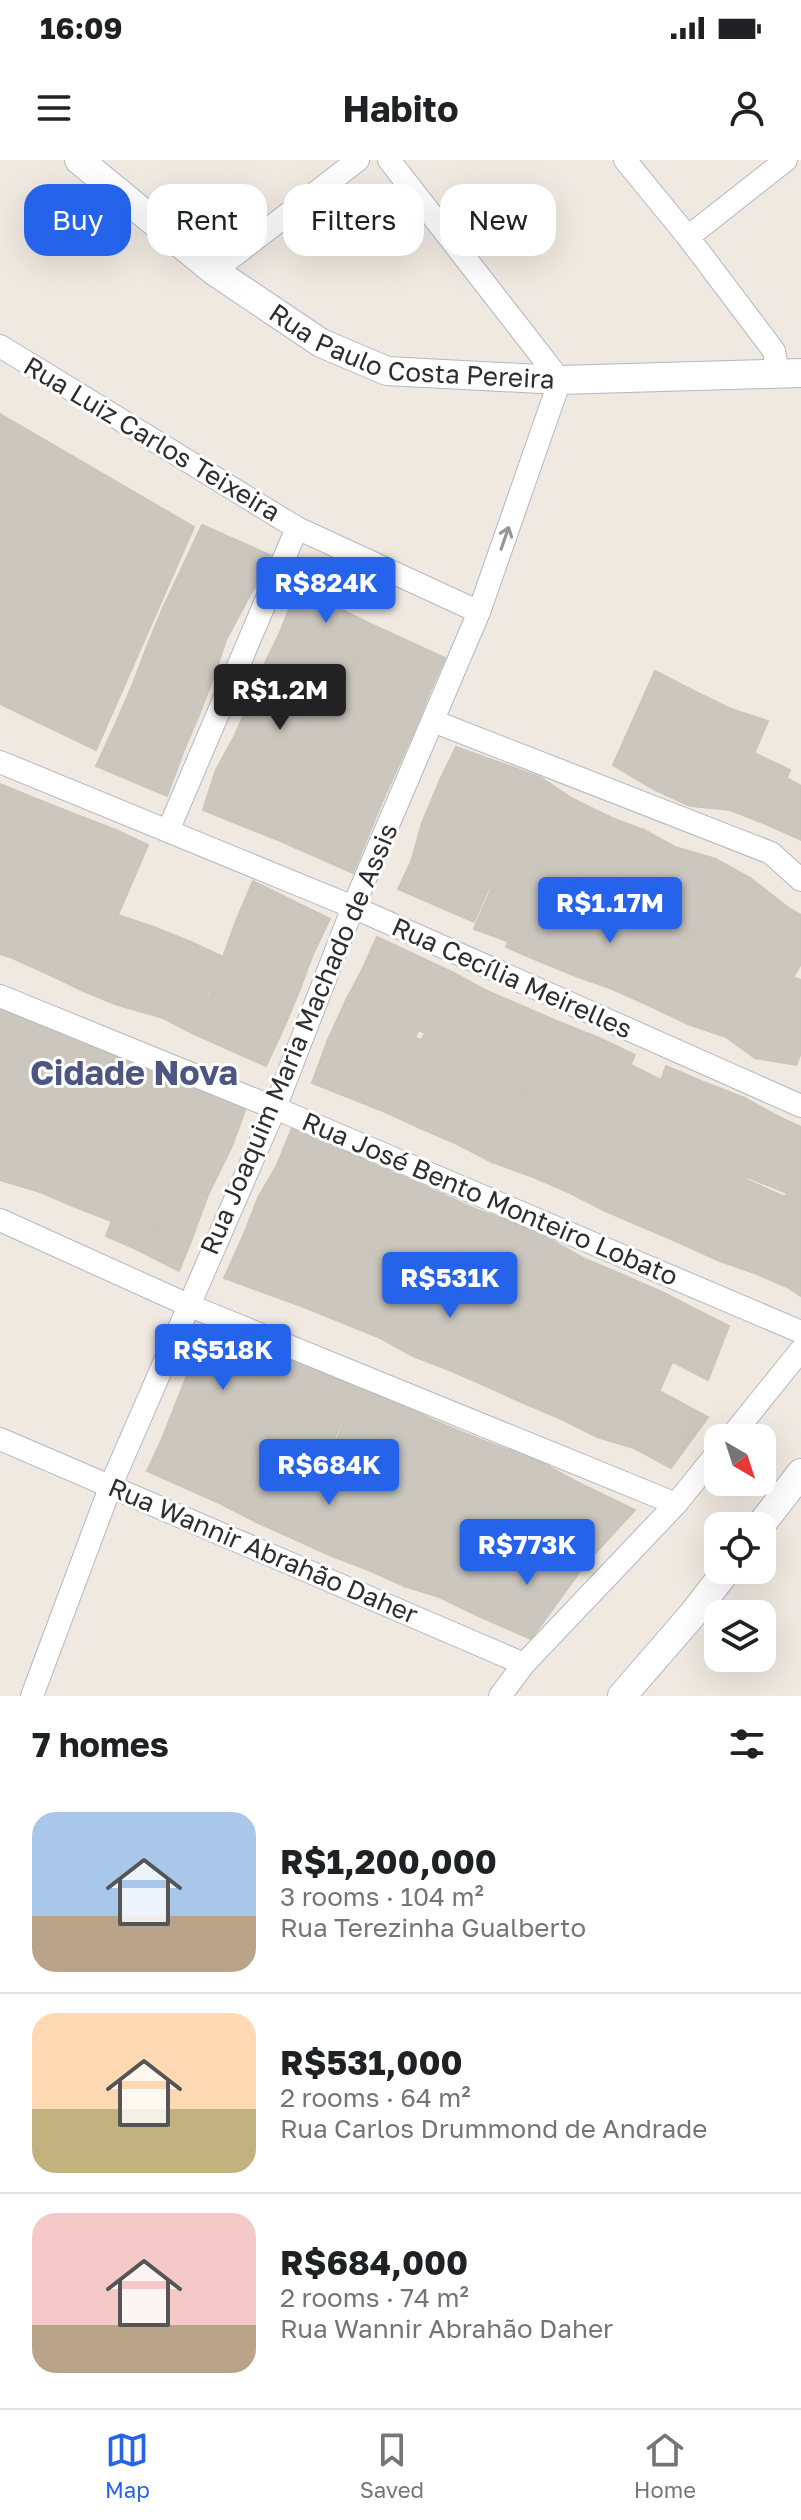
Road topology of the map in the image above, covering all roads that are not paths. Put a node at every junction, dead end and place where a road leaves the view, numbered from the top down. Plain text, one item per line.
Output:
1 (79, 160) edge
2 (358, 160) edge
3 (389, 160) edge
4 (625, 160) edge
5 (786, 160) edge
6 (688, 237) junction
7 (214, 271) junction
8 (0, 346) edge
9 (789, 374) edge
10 (560, 380) junction
11 (297, 528) junction
12 (479, 612) junction
13 (433, 721) junction
14 (0, 762) edge
15 (168, 831) junction
16 (801, 880) edge
17 (353, 907) junction
18 (0, 996) edge
19 (801, 1106) edge
20 (275, 1108) junction
21 (0, 1220) edge
22 (188, 1305) junction
23 (801, 1332) edge
24 (801, 1350) edge
25 (741, 1424) edge
26 (0, 1439) edge
27 (704, 1469) edge
28 (801, 1473) edge
29 (111, 1485) junction
30 (676, 1504) junction
31 (771, 1512) edge
32 (716, 1584) edge
33 (524, 1664) junction
34 (32, 1696) edge
35 (500, 1696) edge
36 (622, 1696) edge

1 - 7 street, Rua Paulo Costa Pereira
2 - 7 street
3 - 10 street
4 - 6 street
5 - 6 street
6 - 9 street
7 - 10 street, Rua Paulo Costa Pereira
8 - 11 street, Rua Luiz Carlos Teixeira
9 - 10 street, Rua Paulo Costa Pereira
12 -> 10 street, Rua Joaquim Maria Machado de Assis
11 - 12 street, Rua Luiz Carlos Teixeira
11 - 15 street
12 - 13 street, Rua Joaquim Maria Machado de Assis
13 - 16 street
13 - 17 street, Rua Joaquim Maria Machado de Assis
14 - 15 street, Rua Cecília Meirelles
15 - 17 street, Rua Cecília Meirelles
17 - 19 street, Rua Cecília Meirelles
17 - 20 street, Rua Joaquim Maria Machado de Assis
18 - 20 street, Rua José Bento Monteiro Lobato
20 - 22 street, Rua Joaquim Maria Machado de Assis
20 - 23 street, Rua José Bento Monteiro Lobato
21 - 22 street
22 - 29 street, Rua Joaquim Maria Machado de Assis
22 - 30 street
24 - 25 street
26 - 29 street, Rua Wannir Abrahão Daher
27 - 30 street
28 - 31 street
29 - 33 street, Rua Wannir Abrahão Daher
29 - 34 street, Rua Joaquim Maria Machado de Assis
30 - 33 street
32 - 36 street
33 - 35 street

